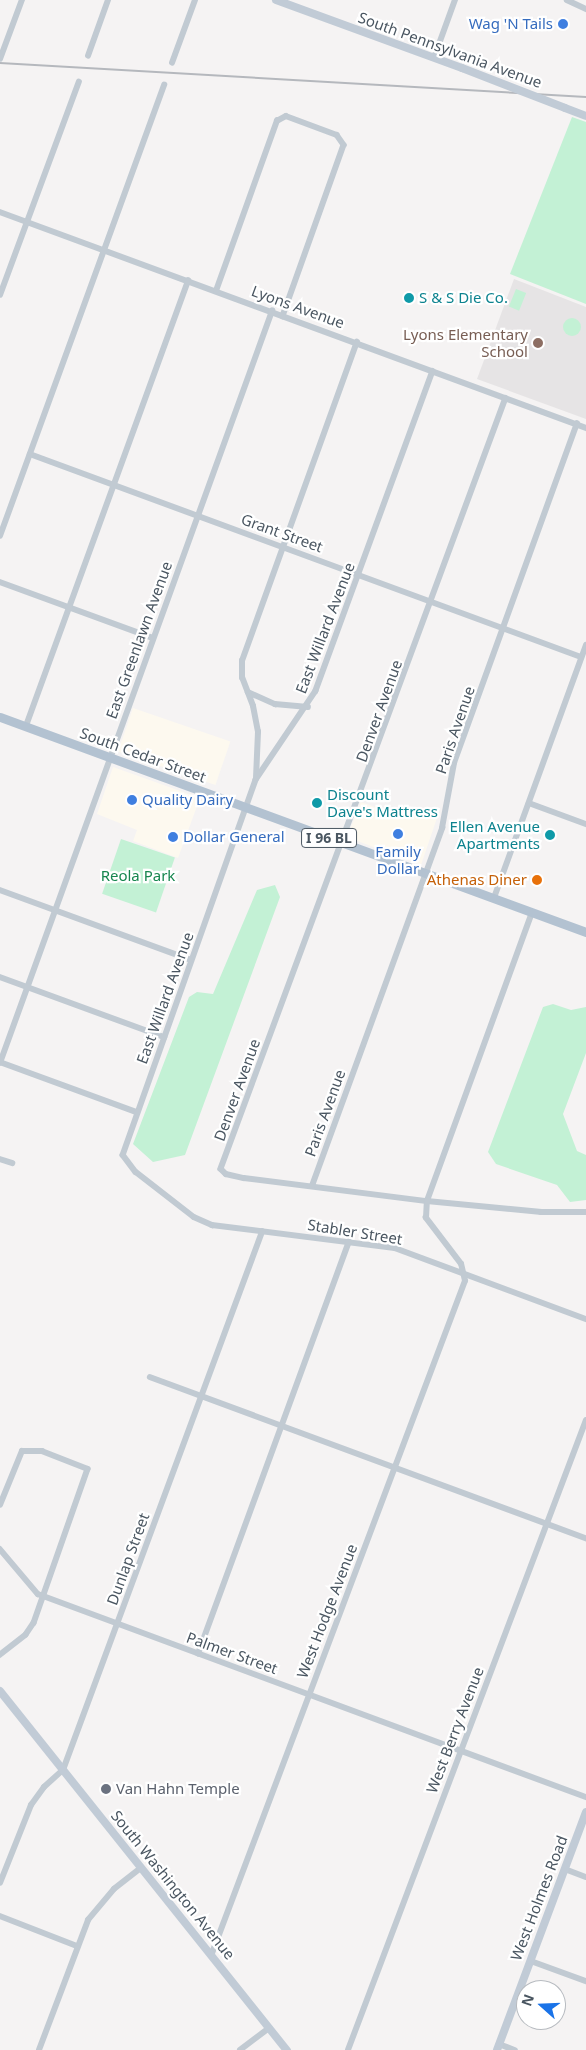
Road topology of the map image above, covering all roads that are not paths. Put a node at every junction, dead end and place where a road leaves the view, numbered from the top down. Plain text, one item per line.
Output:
1 (22, 0) edge
2 (108, 0) edge
3 (196, 0) edge
4 (276, 0) edge
5 (455, 0) edge
6 (567, 0) edge
7 (290, 2) edge
8 (586, 9) edge
9 (2, 45) edge
10 (88, 56) dead end
11 (434, 58) junction
12 (0, 59) edge
13 (172, 63) dead end
14 (79, 82) dead end
15 (164, 85) dead end
16 (586, 116) edge
17 (0, 212) edge
18 (27, 222) junction
19 (104, 250) junction
20 (188, 281) junction
21 (216, 291) junction
22 (0, 295) edge
23 (272, 311) junction
24 (283, 316) junction
25 (357, 342) junction
26 (433, 371) junction
27 (506, 398) junction
28 (577, 424) junction
29 (586, 428) edge
30 (30, 454) junction
31 (113, 484) junction
32 (198, 516) junction
33 (0, 536) edge
34 (283, 547) junction
35 (359, 575) junction
36 (0, 582) edge
37 (432, 602) junction
38 (70, 607) junction
39 (504, 628) junction
40 (153, 638) junction
41 (586, 645) edge
42 (581, 657) junction
43 (248, 692) junction
44 (308, 707) junction
45 (0, 717) edge
46 (26, 726) junction
47 (110, 757) junction
48 (256, 780) junction
49 (529, 803) junction
50 (246, 808) junction
51 (586, 824) edge
52 (341, 842) junction
53 (425, 873) junction
54 (0, 890) edge
55 (494, 898) junction
56 (55, 910) junction
57 (532, 912) junction
58 (586, 932) edge
59 (191, 960) junction
60 (0, 976) edge
61 (28, 986) junction
62 (164, 1037) junction
63 (0, 1063) edge
64 (137, 1112) junction
65 (0, 1159) edge
66 (12, 1163) dead end
67 (129, 1166) joint
68 (312, 1186) junction
69 (427, 1201) junction
70 (586, 1212) edge
71 (262, 1232) junction
72 (349, 1242) junction
73 (466, 1274) junction
74 (586, 1319) edge
75 (150, 1377) dead end
76 (202, 1396) junction
77 (586, 1420) edge
78 (282, 1426) junction
79 (395, 1468) junction
80 (0, 1505) edge
81 (547, 1522) junction
82 (586, 1538) edge
83 (0, 1549) edge
84 (44, 1596) junction
85 (118, 1624) junction
86 (198, 1654) junction
87 (0, 1655) edge
88 (0, 1691) edge
89 (309, 1694) junction
90 (461, 1751) junction
91 (63, 1770) junction
92 (586, 1797) edge
93 (586, 1812) edge
94 (141, 1868) junction
95 (565, 1869) junction
96 (586, 1877) edge
97 (0, 1883) edge
98 (0, 1916) edge
99 (77, 1946) junction
100 (211, 1956) junction
101 (530, 1961) junction
102 (586, 1982) edge
103 (269, 2028) junction
104 (498, 2047) edge
105 (39, 2050) edge
106 (240, 2050) edge
107 (287, 2050) edge
108 (348, 2050) edge
109 (515, 2050) edge

1 - 9 street
2 - 10 street
3 - 13 street
4 - 7 street, South Pennsylvania Avenue
5 - 11 street
6 - 8 street
7 - 11 street, South Pennsylvania Avenue
9 - 12 street
11 - 16 street, South Pennsylvania Avenue, bridge
14 - 18 street
15 - 19 street
17 - 18 street, Lyons Avenue
18 - 19 street, Lyons Avenue
18 - 22 street
19 - 20 street, Lyons Avenue
19 - 30 street
20 - 21 street, Lyons Avenue
20 - 31 street
21 - 23 street, Lyons Avenue
21 - 24 street
23 - 24 street, Lyons Avenue
23 - 32 street, East Greenlawn Avenue
24 - 25 street, Lyons Avenue
25 - 26 street, Lyons Avenue
25 - 34 street
26 - 27 street, Lyons Avenue
26 - 35 street, East Willard Avenue
27 - 28 street, Lyons Avenue
27 - 37 street, Denver Avenue
28 - 29 street, Lyons Avenue
28 - 39 street, Paris Avenue
30 - 31 street, Grant Street
30 - 33 street
31 - 32 street, Grant Street
31 - 38 street
32 - 34 street, Grant Street
32 - 40 street, East Greenlawn Avenue
34 - 35 street, Grant Street
34 - 43 street
35 - 37 street, Grant Street
35 - 44 street, East Willard Avenue
36 - 38 street
37 - 39 street, Grant Street
37 - 52 street, Denver Avenue
38 - 40 street
38 - 46 street
39 - 42 street, Grant Street
39 - 53 street, Paris Avenue
40 - 47 street, East Greenlawn Avenue
41 - 42 street
42 - 49 street
43 - 44 street
43 - 48 street
44 - 48 street, East Willard Avenue
45 - 46 main road, South Cedar Street / I 96 BL
46 - 47 main road, South Cedar Street / I 96 BL
47 - 50 main road, South Cedar Street / I 96 BL
47 - 56 street, East Greenlawn Avenue
48 - 50 street, East Willard Avenue
49 - 51 street
49 - 55 street
50 - 52 main road, South Cedar Street / I 96 BL
50 - 59 street, East Willard Avenue
52 - 53 main road, South Cedar Street / I 96 BL
52 - 68 street, Denver Avenue
53 - 55 main road, South Cedar Street / I 96 BL
53 - 68 street, Paris Avenue
54 - 56 street
55 - 57 main road, South Cedar Street / I 96 BL
56 - 59 street
56 - 61 street, East Greenlawn Avenue
57 - 58 main road, South Cedar Street / I 96 BL
57 - 69 street
59 - 62 street, East Willard Avenue
60 - 61 street
61 - 62 street
61 - 63 street, East Greenlawn Avenue
62 - 64 street, East Willard Avenue
63 - 64 street
64 - 67 street, East Willard Avenue
65 - 66 street
67 - 71 street, Stabler Street
68 - 69 street
69 - 70 street
69 - 73 street
71 - 72 street, Stabler Street
71 - 76 street, Dunlap Street
72 - 73 street, Stabler Street
72 - 78 street
73 - 74 street, Stabler Street
73 - 79 street, West Hodge Avenue
75 - 76 street
76 - 78 street
76 - 85 street, Dunlap Street
77 - 81 street, West Berry Avenue
78 - 79 street
78 - 86 street
79 - 81 street
79 - 89 street, West Hodge Avenue
80 - 84 street
81 - 82 street
81 - 90 street, West Berry Avenue
83 - 84 street, Palmer Street
84 - 85 street, Palmer Street
84 - 87 street
85 - 86 street, Palmer Street
85 - 91 street, Dunlap Street
86 - 89 street, Palmer Street
88 - 91 street, South Washington Avenue
89 - 90 street, Palmer Street
89 - 100 street, West Hodge Avenue
90 - 92 street, Palmer Street
90 - 108 street, West Berry Avenue
91 - 94 street, South Washington Avenue
91 - 97 street, Dunlap Street
93 - 95 street, West Holmes Road
94 - 99 street
94 - 100 street, South Washington Avenue
95 - 96 street
95 - 101 street, West Holmes Road
98 - 99 street
99 - 105 street
100 - 103 street, South Washington Avenue
101 - 102 street
101 - 104 street, West Holmes Road
103 - 106 street
103 - 107 street, South Washington Avenue
104 - 109 street

